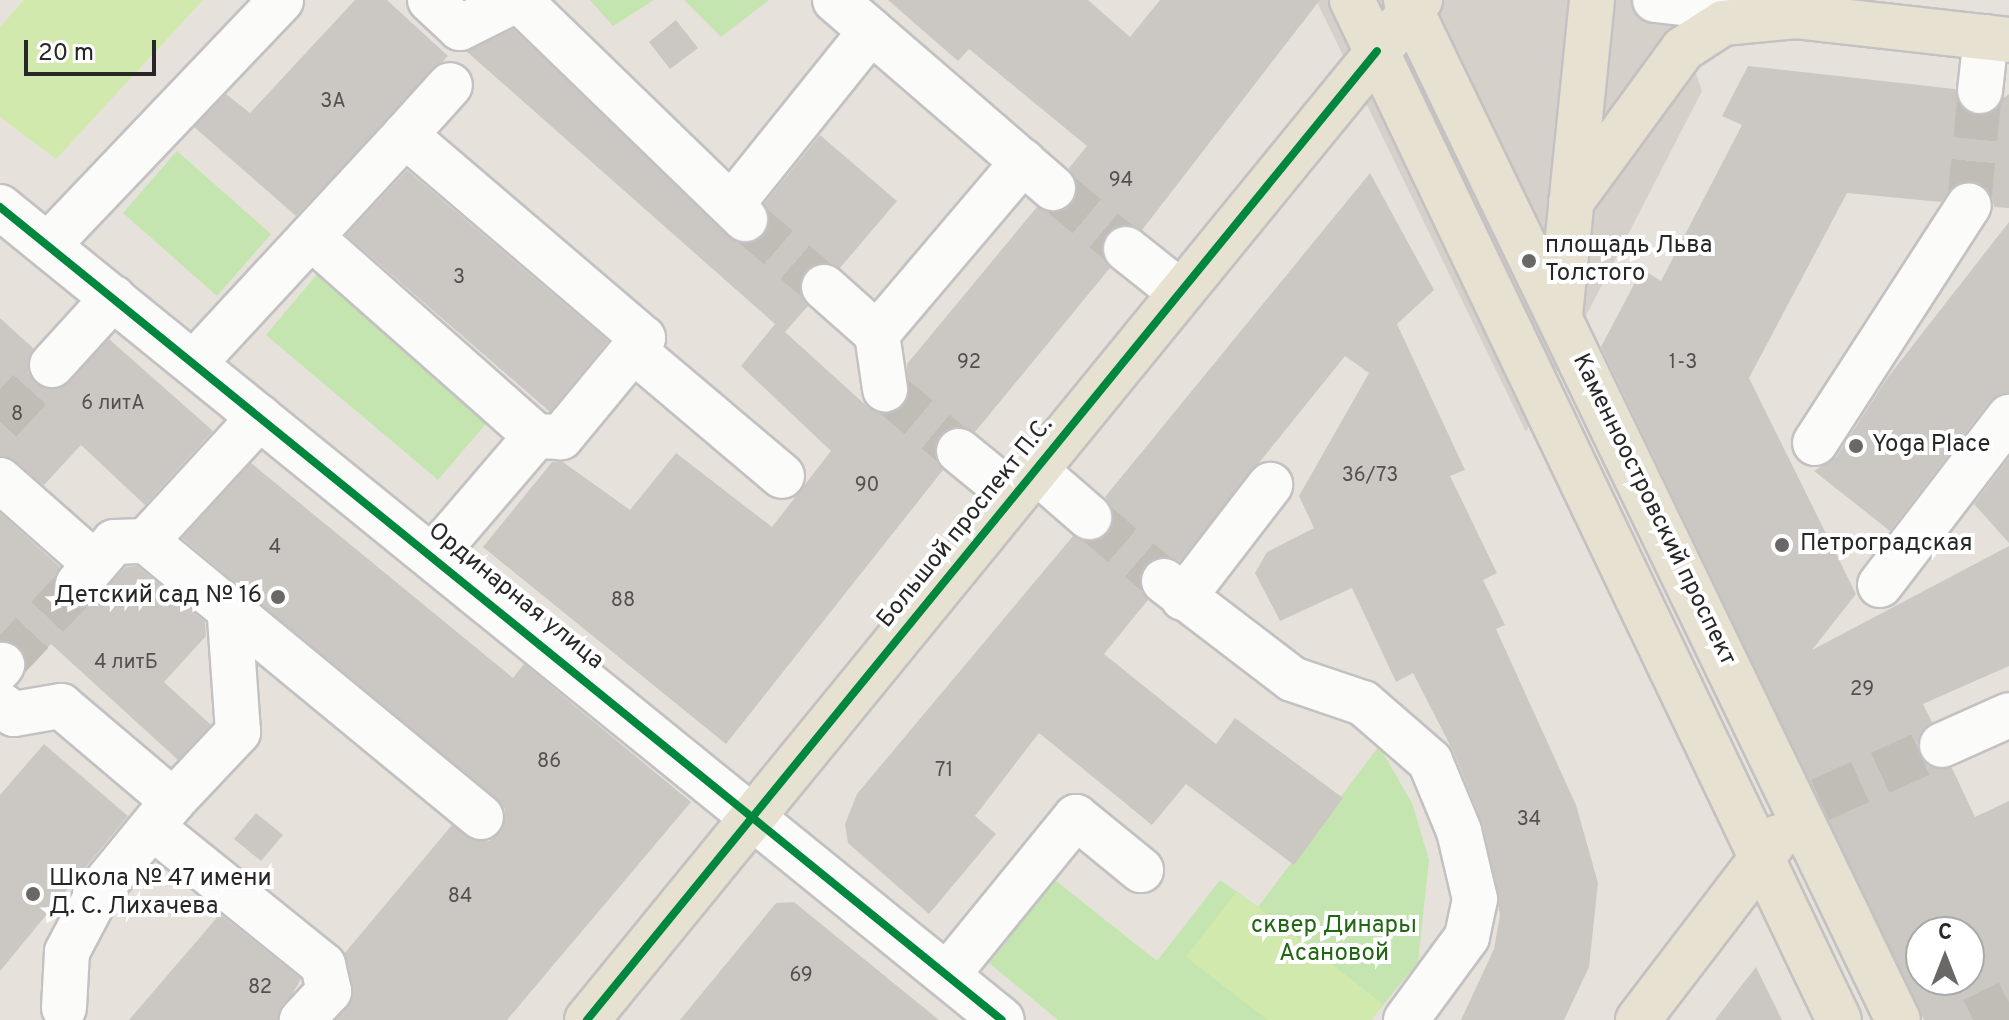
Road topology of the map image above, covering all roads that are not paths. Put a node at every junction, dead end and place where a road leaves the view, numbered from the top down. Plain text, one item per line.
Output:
1 (281, 0) edge
2 (430, 0) edge
3 (518, 0) edge
4 (835, 0) edge
5 (1352, 0) edge
6 (1655, 0) edge
7 (1413, 4) edge
8 (1589, 7) edge
9 (1797, 8) edge
10 (871, 31) junction
11 (1997, 39) edge
12 (1377, 51) junction
13 (450, 85) dead end
14 (1980, 91) tunnel mouth
15 (405, 135) junction
16 (1571, 202) junction
17 (1969, 205) tunnel mouth
18 (0, 207) edge
19 (311, 237) junction
20 (48, 245) junction
21 (1126, 249) tunnel mouth
22 (824, 287) tunnel mouth
23 (1180, 292) junction
24 (113, 298) junction
25 (1560, 315) junction
26 (877, 334) junction
27 (633, 350) junction
28 (194, 363) junction
29 (52, 365) tunnel mouth
30 (885, 389) tunnel mouth
31 (260, 417) junction
32 (2009, 417) edge
33 (536, 436) junction
34 (1815, 443) dead end
35 (959, 451) tunnel mouth
36 (782, 476) dead end
37 (0, 480) edge
38 (1025, 483) junction
39 (1270, 485) dead end
40 (1089, 517) tunnel mouth
41 (146, 541) junction
42 (433, 556) junction
43 (1880, 585) dead end
44 (230, 617) junction
45 (1, 679) edge
46 (2009, 715) edge
47 (1942, 745) tunnel mouth
48 (1808, 806) junction
49 (162, 814) junction
50 (754, 815) junction
51 (481, 817) dead end
52 (1761, 859) junction
53 (1141, 870) dead end
54 (947, 975) junction
55 (64, 1016) edge
56 (302, 1020) edge
57 (587, 1020) edge
58 (1002, 1020) edge
59 (1406, 1020) edge
60 (1638, 1020) edge
61 (1839, 1020) edge
62 (1898, 1020) edge

1 - 20 street
2 - 3 street
3 - 10 street
4 - 10 street
5 - 12 main road, Каменноостровский проспект
6 - 9 street
7 - 12 main road, Большой проспект П.С.
7 - 25 main road, Каменноостровский проспект
8 - 16 main road
9 - 11 main road
9 - 16 main road
10 - 26 street
11 - 14 street
12 - 23 main road, Большой проспект П.С.
12 - 52 main road, Каменноостровский проспект
13 - 15 street
15 - 19 street
15 - 27 street
16 - 25 main road
17 - 34 street
18 - 20 street, Ординарная улица
19 - 28 street
19 - 33 street
20 - 24 street, Ординарная улица
21 - 23 street
22 - 26 street
23 - 38 main road, Большой проспект П.С.
24 - 28 street, Ординарная улица
24 - 29 street
25 - 48 main road, Каменноостровский проспект
26 - 30 street
27 - 33 street
27 - 36 street
28 - 31 street, Ординарная улица
31 - 41 street
31 - 42 street, Ординарная улица
32 - 43 street
33 - 42 street
35 - 38 street
37 - 41 street
38 - 40 street
38 - 50 main road, Большой проспект П.С.
39 - 59 street
41 - 44 street
42 - 50 street, Ординарная улица
44 - 49 street
44 - 51 street
45 - 49 street
46 - 47 street
48 - 52 main road
48 - 62 main road, Каменноостровский проспект
49 - 55 street
49 - 56 street
50 - 54 street, Ординарная улица
50 - 57 main road, Большой проспект П.С.
52 - 60 main road
52 - 61 main road, Каменноостровский проспект
53 - 54 street
54 - 58 street, Ординарная улица

